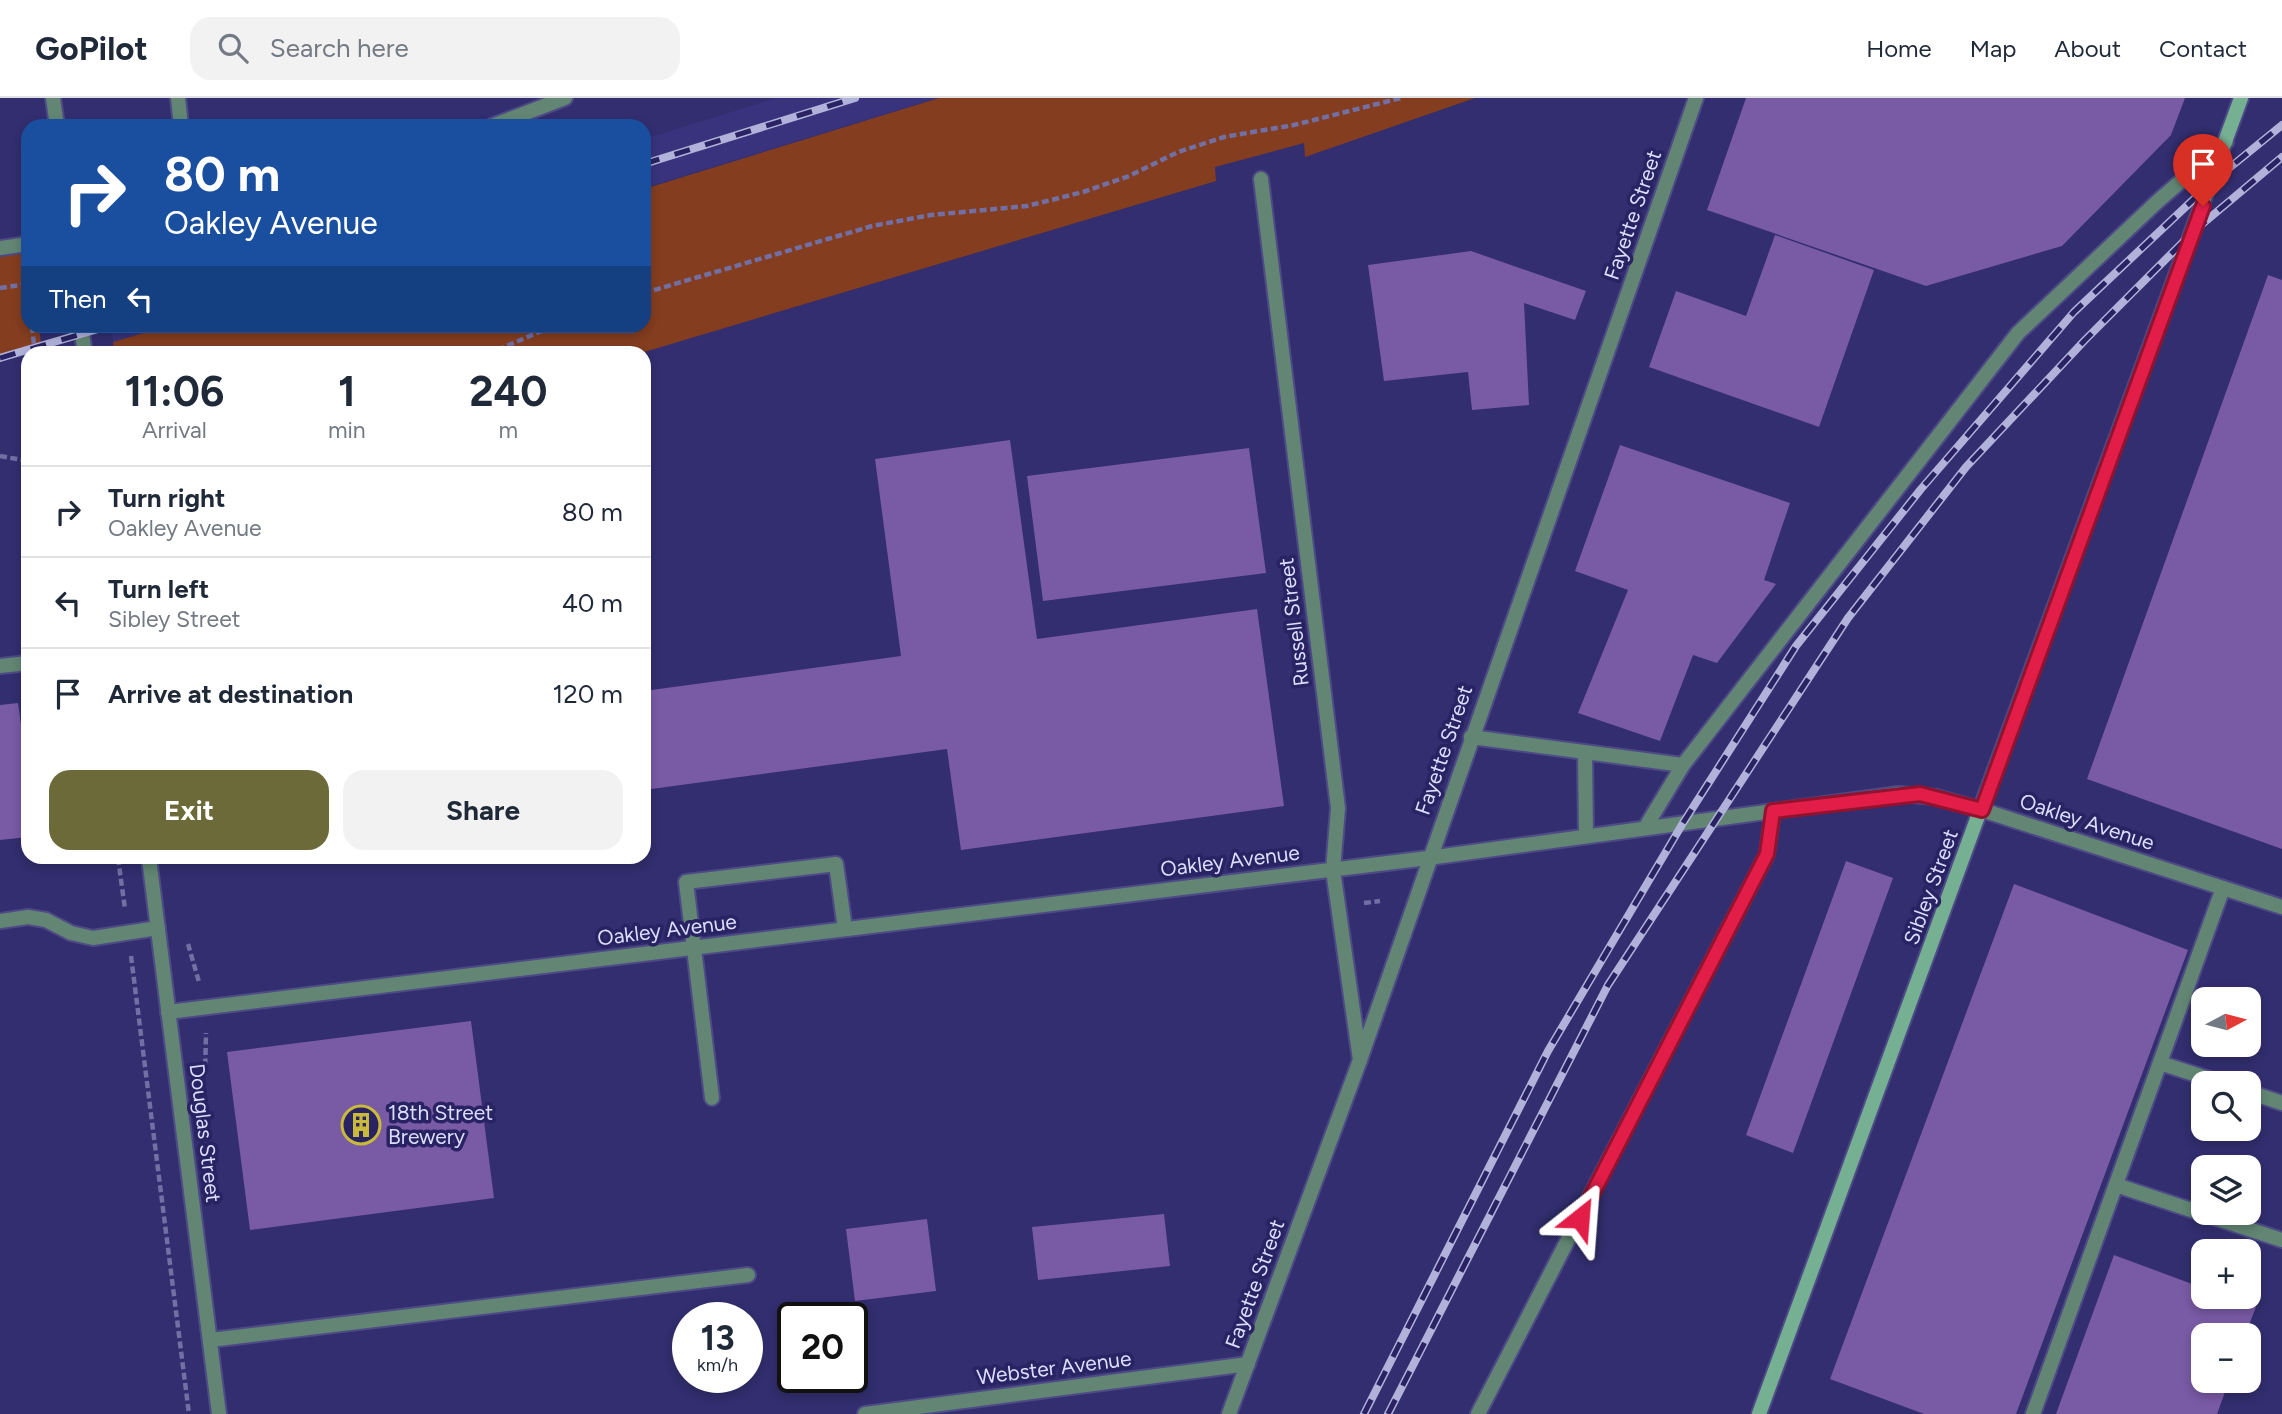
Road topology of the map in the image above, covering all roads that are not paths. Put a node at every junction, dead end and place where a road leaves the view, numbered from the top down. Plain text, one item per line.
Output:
1 (53, 98) edge
2 (178, 98) edge
3 (565, 98) edge
4 (1696, 98) edge
5 (2241, 98) edge
6 (56, 119) edge
7 (180, 119) edge
8 (510, 119) edge
9 (2226, 142) junction
10 (1261, 179) dead end
11 (21, 245) edge
12 (0, 248) edge
13 (21, 664) edge
14 (0, 666) edge
15 (1471, 737) junction
16 (1585, 753) junction
17 (1683, 765) junction
18 (1982, 810) junction
19 (1773, 811) junction
20 (1645, 828) junction
21 (1586, 835) junction
22 (1428, 858) junction
23 (150, 864) edge
24 (1333, 870) junction
25 (2223, 888) junction
26 (2282, 907) edge
27 (0, 921) edge
28 (158, 928) junction
29 (845, 929) junction
30 (694, 948) junction
31 (168, 1012) junction
32 (1360, 1060) junction
33 (2160, 1063) junction
34 (2191, 1073) edge
35 (2261, 1096) edge
36 (712, 1098) dead end
37 (2282, 1103) edge
38 (2116, 1185) junction
39 (2282, 1240) edge
40 (748, 1275) dead end
41 (209, 1340) junction
42 (1248, 1364) junction
43 (219, 1414) edge
44 (865, 1414) edge
45 (1229, 1414) edge
46 (1478, 1414) edge
47 (1759, 1414) edge
48 (2033, 1414) edge

1 - 6 street
2 - 7 street
3 - 8 street
4 - 15 street, Fayette Street
5 - 9 main road, Sibley Street
9 - 17 street
9 - 18 main road, Sibley Street
10 - 24 street, Russell Street
11 - 12 street
13 - 14 street
15 - 16 street
15 - 22 street, Fayette Street
16 - 17 street
16 - 21 street
17 - 20 street
18 - 19 street, Oakley Avenue
18 - 25 street, Oakley Avenue
18 - 47 main road, Sibley Street
19 - 20 street, Oakley Avenue
19 - 46 street
20 - 21 street, Oakley Avenue
21 - 22 street, Oakley Avenue
22 - 24 street, Oakley Avenue
22 - 32 street, Fayette Street
23 - 28 street, Douglas Street
24 - 29 street, Oakley Avenue
24 - 32 street, Russell Street
25 - 26 street, Oakley Avenue
25 - 33 street
27 - 28 street
28 - 31 street, Douglas Street
29 - 30 street, Oakley Avenue
29 - 30 street
30 - 31 street, Oakley Avenue
30 - 36 street
31 - 41 street, Douglas Street
32 - 42 street, Fayette Street
33 - 34 street
33 - 38 street
35 - 37 street
38 - 39 street
38 - 48 street
40 - 41 street
41 - 43 street, Douglas Street
42 - 44 street, Webster Avenue
42 - 45 street, Fayette Street

